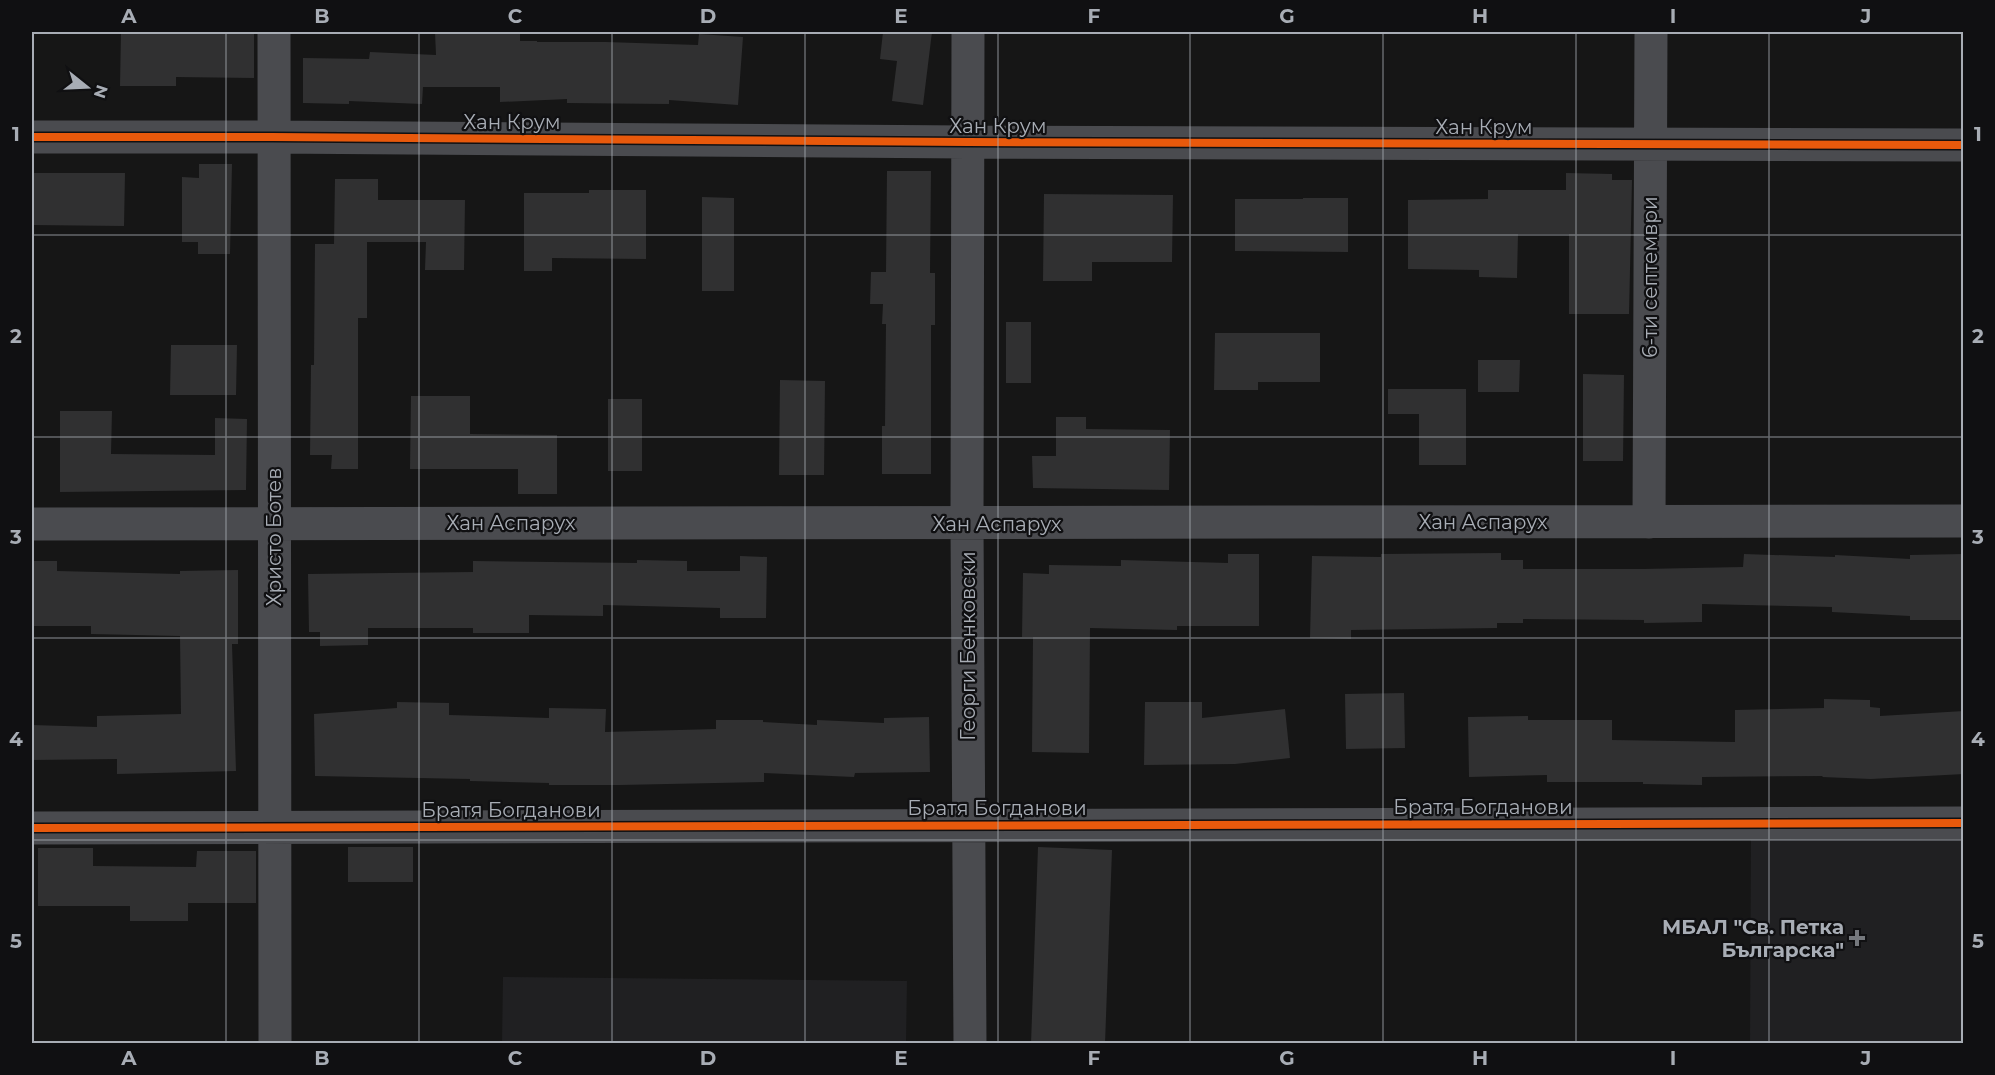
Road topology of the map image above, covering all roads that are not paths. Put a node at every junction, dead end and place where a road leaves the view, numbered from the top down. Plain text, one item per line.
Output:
1 (274, 32) edge
2 (968, 32) edge
3 (1651, 32) edge
4 (32, 137) edge
5 (273, 137) junction
6 (967, 142) junction
7 (1650, 144) junction
8 (1964, 145) edge
9 (1964, 521) edge
10 (1649, 522) junction
11 (274, 523) junction
12 (32, 524) edge
13 (967, 524) junction
14 (1964, 823) edge
15 (969, 824) junction
16 (275, 827) junction
17 (32, 828) edge
18 (275, 1044) edge
19 (970, 1044) edge

1 - 5 street, Христо Ботев
2 - 6 street, Георги Бенковски
3 - 7 street, 6-ти септември
4 - 5 street, Хан Крум
5 - 6 street, Хан Крум
5 - 11 street, Христо Ботев
6 - 7 street, Хан Крум
6 - 13 street, Георги Бенковски
7 - 8 street, Хан Крум
7 - 10 street, 6-ти септември
9 - 10 street, Хан Аспарух
10 - 13 street, Хан Аспарух
11 - 12 street, Хан Аспарух
11 - 13 street, Хан Аспарух
11 - 16 street, Христо Ботев
13 - 15 street, Георги Бенковски
14 - 15 street, Братя Богданови
15 - 16 street, Братя Богданови
15 - 19 street, Георги Бенковски
16 - 17 street, Братя Богданови
16 - 18 street, Христо Ботев

